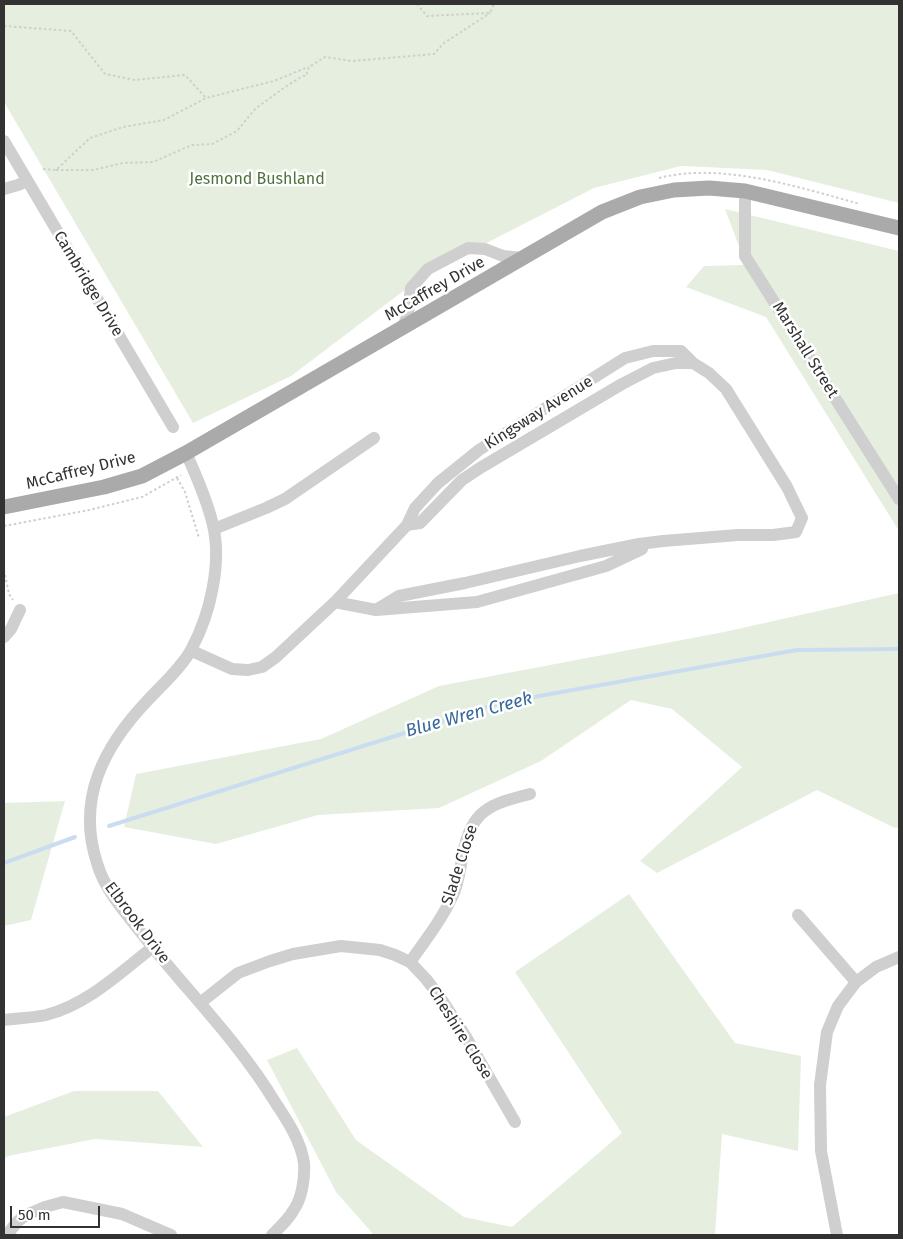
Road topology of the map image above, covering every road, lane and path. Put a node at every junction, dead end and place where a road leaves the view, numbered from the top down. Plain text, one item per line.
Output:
1 (417, 4) edge
2 (494, 4) edge
3 (490, 13) junction
4 (4, 26) edge
5 (309, 67) junction
6 (206, 98) junction
7 (4, 141) edge
8 (43, 169) dead end
9 (56, 170) junction
10 (27, 181) junction
11 (4, 189) edge
12 (745, 192) junction
13 (899, 228) edge
14 (522, 258) junction
15 (403, 328) junction
16 (693, 363) junction
17 (173, 427) dead end
18 (374, 438) dead end
19 (186, 453) junction
20 (181, 476) dead end
21 (177, 478) junction
22 (899, 499) edge
23 (4, 507) edge
24 (407, 525) junction
25 (4, 526) edge
26 (214, 529) junction
27 (199, 538) dead end
28 (664, 541) junction
29 (4, 570) edge
30 (335, 602) junction
31 (20, 610) joint
32 (376, 610) junction
33 (6, 631) edge
34 (192, 651) junction
35 (530, 794) dead end
36 (798, 915) dead end
37 (153, 947) junction
38 (899, 957) edge
39 (410, 962) junction
40 (856, 982) junction
41 (200, 1003) junction
42 (4, 1020) edge
43 (515, 1122) dead end
44 (8, 1235) edge
45 (171, 1235) edge
46 (272, 1235) edge
47 (837, 1235) edge

1 - 3 path
2 - 3 path
3 - 5 path
4 - 6 path
5 - 6 path
5 - 9 path
6 - 9 path
7 - 10 street, Cambridge Drive
8 - 9 path
10 - 11 street
10 - 17 street, Cambridge Drive
12 - 13 main road, McCaffrey Drive
12 - 14 main road, McCaffrey Drive
12 - 22 street, Marshall Street
14 - 15 main road, McCaffrey Drive
14 - 15 street
15 - 19 main road, McCaffrey Drive
16 - 24 street, Kingsway Avenue
16 - 24 street, Kingsway Avenue
16 - 28 street, Kingsway Avenue
18 - 26 street
19 - 23 main road, McCaffrey Drive
19 - 26 street, Elbrook Drive
20 - 21 path
21 - 25 path
21 - 27 path
24 - 30 street, Kingsway Avenue
26 - 34 street, Elbrook Drive
28 - 32 street, Kingsway Avenue
28 - 32 street, Kingsway Avenue
29 - 31 path
30 - 32 street, Kingsway Avenue
30 - 34 street, Kingsway Avenue
31 - 33 street
34 - 37 street, Elbrook Drive
35 - 39 street, Slade Close
36 - 40 street
37 - 41 street, Elbrook Drive
37 - 42 street
38 - 40 street
39 - 41 street, Cheshire Close
39 - 43 street, Cheshire Close
40 - 47 street
41 - 46 street, Elbrook Drive
44 - 45 street

